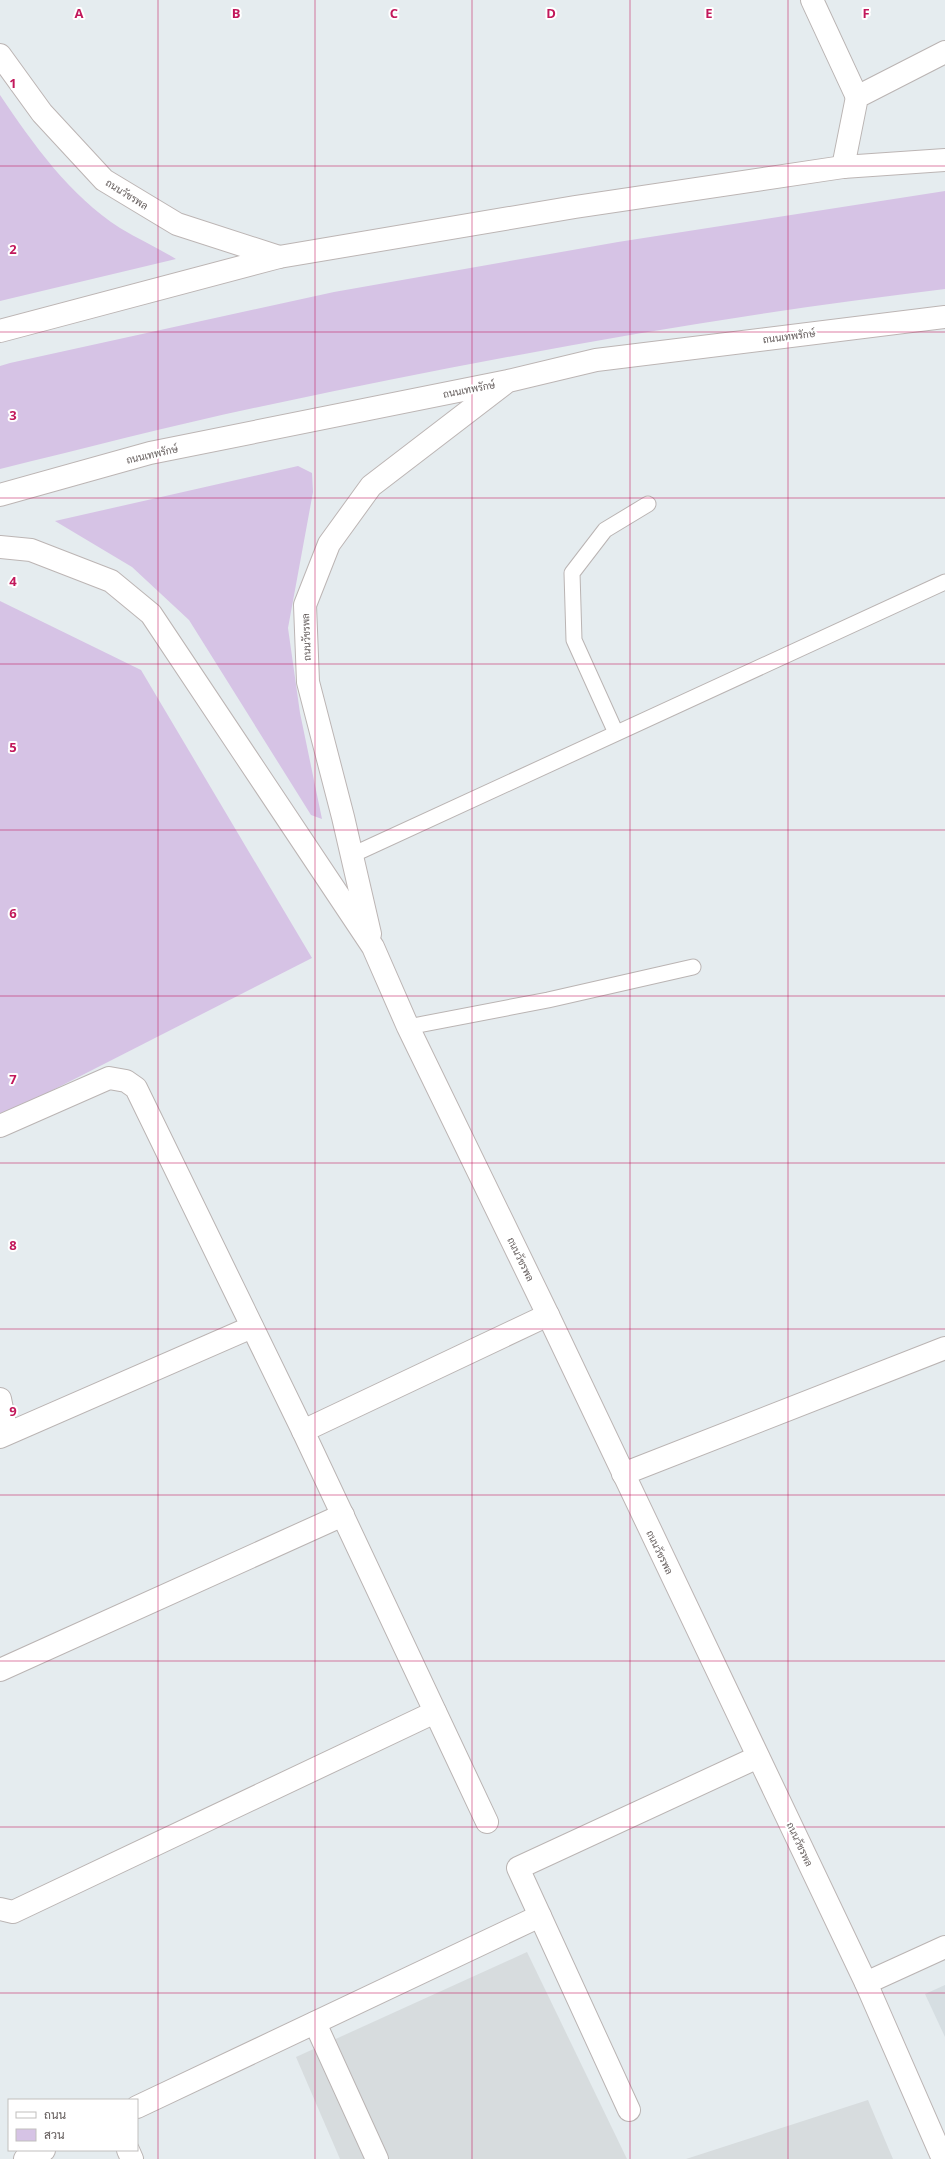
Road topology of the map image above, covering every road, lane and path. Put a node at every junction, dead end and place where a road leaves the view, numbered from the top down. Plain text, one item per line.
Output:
1 (812, 0) edge
2 (945, 52) edge
3 (0, 54) edge
4 (857, 98) junction
5 (945, 160) edge
6 (843, 166) junction
7 (279, 257) junction
8 (945, 317) edge
9 (0, 331) edge
10 (508, 381) junction
11 (0, 495) edge
12 (648, 504) dead end
13 (0, 547) edge
14 (945, 582) edge
15 (616, 733) junction
16 (352, 855) junction
17 (373, 947) junction
18 (693, 967) dead end
19 (408, 1027) junction
20 (0, 1126) edge
21 (548, 1315) junction
22 (252, 1327) junction
23 (945, 1348) edge
24 (0, 1399) edge
25 (303, 1431) junction
26 (4, 1435) edge
27 (624, 1474) junction
28 (343, 1515) junction
29 (0, 1670) edge
30 (435, 1712) junction
31 (758, 1757) junction
32 (487, 1822) dead end
33 (0, 1909) edge
34 (540, 1916) junction
35 (945, 1947) edge
36 (866, 1983) junction
37 (315, 2023) junction
38 (138, 2107) edge
39 (629, 2110) dead end
40 (42, 2151) edge
41 (25, 2159) edge
42 (377, 2159) edge
43 (943, 2159) edge

1 - 4 street
2 - 4 street
3 - 7 street, ถนนวัชรพล
4 - 6 street
5 - 6 street
6 - 7 street
7 - 9 street
8 - 10 street, ถนนเทพรักษ์
10 - 11 street, ถนนเทพรักษ์
10 - 16 street, ถนนวัชรพล
12 - 15 lane
13 - 17 street, ถนนวัชรพล
14 - 15 lane
15 - 16 lane
16 - 17 street, ถนนวัชรพล
17 - 19 street, ถนนวัชรพล
18 - 19 lane
19 - 21 street, ถนนวัชรพล
20 - 22 street
21 - 25 street
21 - 27 street, ถนนวัชรพล
22 - 25 street
22 - 26 street
23 - 27 street
24 - 26 street
25 - 28 street
27 - 31 street, ถนนวัชรพล
28 - 29 street
28 - 30 street
30 - 32 street
30 - 33 street
31 - 34 street
31 - 36 street, ถนนวัชรพล
34 - 37 street
34 - 39 street
35 - 36 street
36 - 43 street, ถนนวัชรพล
37 - 38 street
37 - 42 street
40 - 41 street

